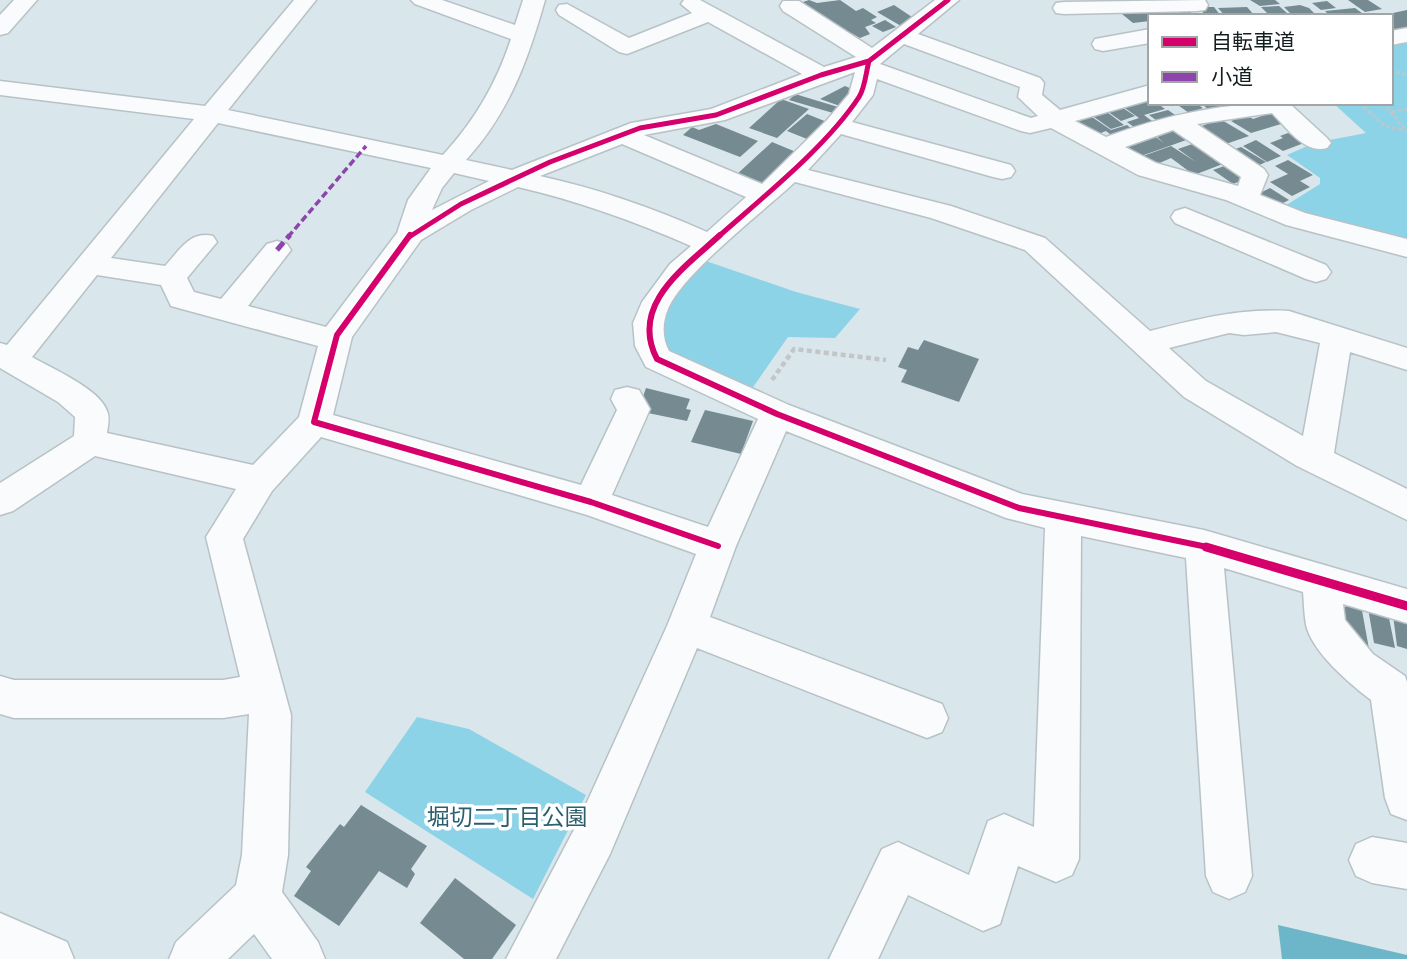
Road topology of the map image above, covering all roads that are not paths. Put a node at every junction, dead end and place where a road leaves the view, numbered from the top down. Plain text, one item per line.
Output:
1 (26, 0) edge
2 (305, 0) edge
3 (422, 0) edge
4 (685, 0) edge
5 (948, 0) edge
6 (594, 2) dead end
7 (791, 6) dead end
8 (1197, 7) edge
9 (1064, 8) dead end
10 (567, 10) junction
11 (711, 13) junction
12 (528, 19) edge
13 (0, 27) edge
14 (1148, 36) edge
15 (902, 37) junction
16 (1102, 44) dead end
17 (870, 62) junction
18 (821, 75) junction
19 (0, 88) edge
20 (1148, 93) edge
21 (1267, 105) edge
22 (1277, 105) edge
23 (210, 114) junction
24 (1178, 115) edge
25 (1054, 119) junction
26 (836, 125) junction
27 (624, 135) junction
28 (1318, 143) dead end
29 (1102, 147) junction
30 (446, 163) junction
31 (1002, 171) dead end
32 (790, 173) junction
33 (513, 178) junction
34 (764, 195) junction
35 (1247, 199) junction
36 (1185, 217) dead end
37 (1338, 230) junction
38 (411, 234) junction
39 (1227, 234) junction
40 (203, 242) dead end
41 (711, 244) junction
42 (1407, 248) edge
43 (277, 250) dead end
44 (89, 264) junction
45 (172, 277) junction
46 (1303, 297) junction
47 (228, 312) junction
48 (1337, 337) junction
49 (335, 340) junction
50 (1144, 342) junction
51 (6, 357) edge
52 (1407, 359) edge
53 (627, 400) dead end
54 (766, 409) junction
55 (314, 422) junction
56 (90, 442) junction
57 (1316, 459) junction
58 (260, 481) junction
59 (0, 501) edge
60 (591, 502) junction
61 (1407, 505) edge
62 (1063, 518) junction
63 (718, 546) junction
64 (1204, 546) junction
65 (1321, 581) junction
66 (1407, 606) edge
67 (687, 626) junction
68 (265, 692) junction
69 (5, 705) edge
70 (927, 718) dead end
71 (1401, 727) edge
72 (1407, 798) edge
73 (1229, 876) dead end
74 (257, 898) junction
75 (0, 937) edge
76 (50, 959) edge
77 (193, 959) edge
78 (301, 959) edge
79 (530, 959) edge
80 (853, 959) edge

1 - 13 street
2 - 23 street
3 - 12 street
4 - 11 street
5 - 15 street
6 - 10 street
7 - 17 street
8 - 9 street
10 - 11 street
10 - 12 street
11 - 18 street
12 - 30 street
14 - 16 street
15 - 17 street
15 - 25 street
17 - 18 street
17 - 25 street
17 - 26 street
18 - 27 street
19 - 23 street
20 - 25 street
21 - 24 street
22 - 28 street
23 - 30 street
23 - 44 street
24 - 29 street
24 - 35 street
25 - 29 street
26 - 31 street
26 - 32 street
27 - 33 street
27 - 34 street
29 - 35 street
30 - 33 street
30 - 38 street
32 - 34 street
32 - 50 street
33 - 38 street
33 - 41 street
34 - 41 street
35 - 37 street
35 - 39 street
36 - 39 street
37 - 42 street
37 - 46 street
38 - 49 street
39 - 46 street
40 - 45 street
41 - 54 street
43 - 47 street
44 - 45 street
44 - 51 street
45 - 47 street
46 - 48 street
46 - 50 street
47 - 49 street
48 - 52 street
48 - 57 street
49 - 55 street
50 - 57 street
51 - 56 street
53 - 60 street
54 - 62 street
54 - 63 street
55 - 58 street
55 - 60 street
56 - 58 street
56 - 59 street
57 - 61 street
58 - 68 street
60 - 63 street
62 - 64 street
62 - 80 street
63 - 67 street
64 - 65 street
64 - 73 street
65 - 66 street
65 - 71 street
67 - 70 street
67 - 79 street
68 - 69 street
68 - 74 street
71 - 72 street
74 - 77 street
74 - 78 street
75 - 76 street

